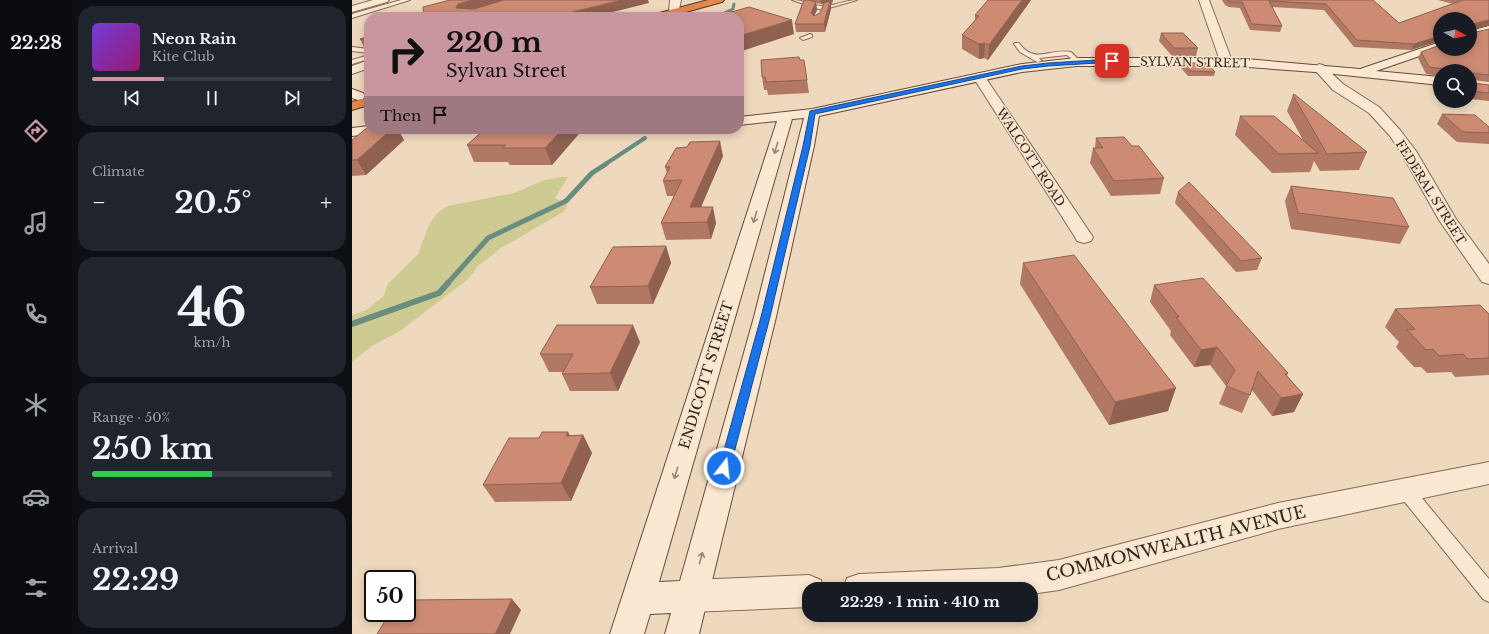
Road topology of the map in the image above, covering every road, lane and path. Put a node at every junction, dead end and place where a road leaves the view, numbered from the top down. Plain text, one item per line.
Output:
1 (384, 0) edge
2 (407, 0) edge
3 (676, 0) edge
4 (719, 0) edge
5 (795, 0) edge
6 (854, 0) edge
7 (1204, 0) edge
8 (822, 8) junction
9 (352, 9) edge
10 (366, 12) edge
11 (674, 12) joint
12 (364, 13) edge
13 (819, 14) edge
14 (352, 16) edge
15 (1489, 28) edge
16 (1477, 32) edge
17 (1017, 44) dead end
18 (1068, 44) dead end
19 (1433, 47) edge
20 (352, 49) edge
21 (364, 50) edge
22 (1069, 53) junction
23 (1034, 57) junction
24 (364, 58) edge
25 (352, 62) edge
26 (1078, 62) junction
27 (1226, 62) junction
28 (1390, 62) junction
29 (1045, 65) junction
30 (364, 66) edge
31 (1319, 68) junction
32 (352, 70) edge
33 (1359, 73) junction
34 (979, 77) junction
35 (1422, 80) junction
36 (1433, 81) edge
37 (1351, 94) junction
38 (812, 113) junction
39 (352, 120) edge
40 (744, 121) edge
41 (364, 123) edge
42 (784, 123) junction
43 (364, 131) edge
44 (352, 132) edge
45 (797, 185) junction
46 (765, 186) junction
47 (1084, 237) dead end
48 (1489, 278) edge
49 (1489, 473) edge
50 (1406, 491) junction
51 (1006, 582) edge
52 (802, 591) edge
53 (1489, 593) edge
54 (691, 596) junction
55 (638, 599) junction
56 (627, 634) edge
57 (682, 634) edge

1 - 9 main road
2 - 10 lane
3 - 11 main road
4 - 11 highway
5 - 8 lane
6 - 8 lane
7 - 27 main road
8 - 13 lane
12 - 14 lane
15 - 16 main road
17 - 23 lane
18 - 22 lane
19 - 28 main road
20 - 21 lane
22 - 23 lane
22 - 26 lane
23 - 29 lane
24 - 25 lane
26 - 27 main road, SYLVAN STREET
26 - 29 main road, SYLVAN STREET
27 - 31 main road, SYLVAN STREET
28 - 33 main road
28 - 35 main road
29 - 34 main road, SYLVAN STREET
30 - 32 main road
31 - 33 main road, SYLVAN STREET
31 - 37 main road, FEDERAL STREET
33 - 35 main road, SYLVAN STREET
33 - 37 main road
34 - 38 main road, SYLVAN STREET
34 - 47 main road, WALCOTT ROAD
35 - 36 main road, SYLVAN STREET
37 - 48 main road, FEDERAL STREET
38 - 42 main road, SYLVAN STREET
38 - 45 main road
39 - 41 main road
40 - 42 main road, SYLVAN STREET
42 -> 46 main road, ENDICOTT STREET
43 - 44 main road
45 - 46 main road
54 -> 45 main road
46 -> 55 main road, ENDICOTT STREET
49 - 50 main road, COMMONWEALTH AVENUE
50 - 51 main road, COMMONWEALTH AVENUE
50 - 53 lane
52 - 54 main road
54 - 55 main road
54 - 57 main road
55 - 56 main road, ENDICOTT STREET

